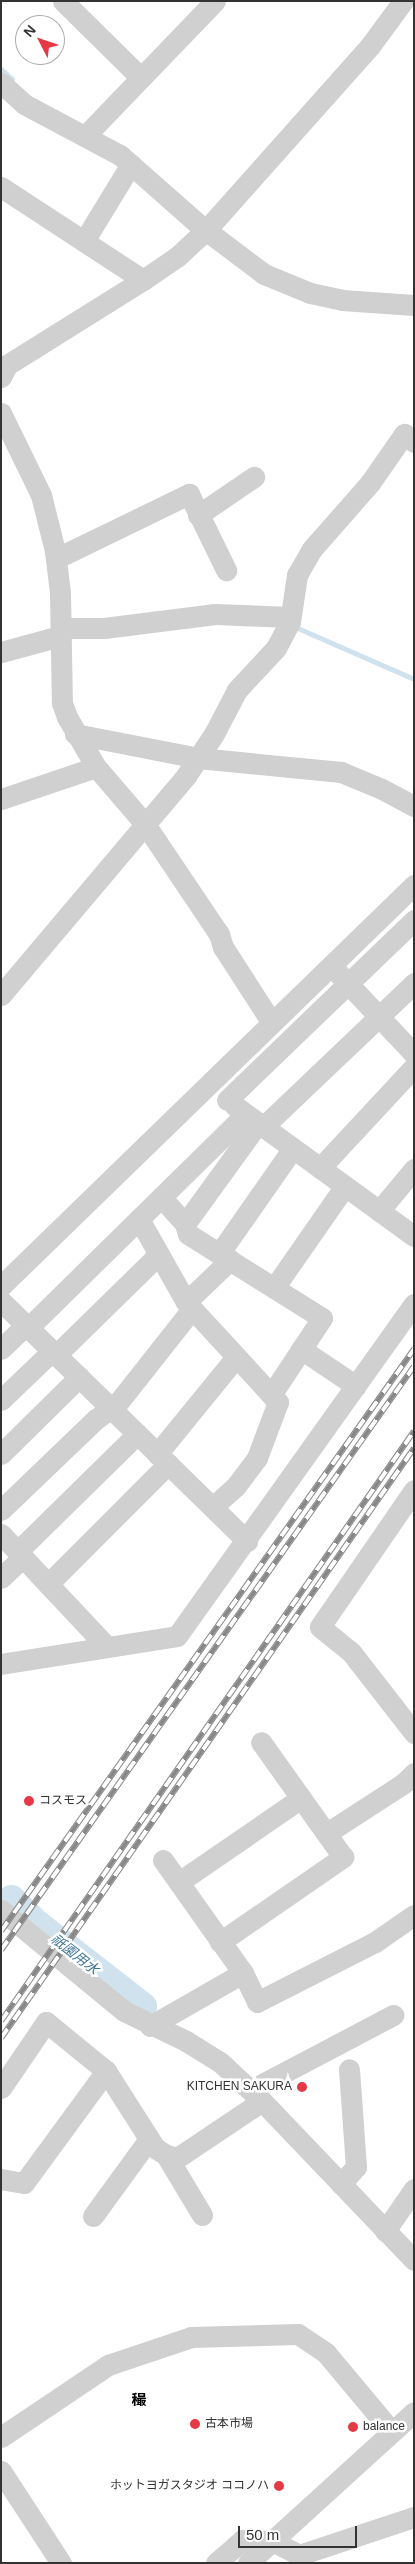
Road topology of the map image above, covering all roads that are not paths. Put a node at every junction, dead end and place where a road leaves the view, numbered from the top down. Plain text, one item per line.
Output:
1 (63, 1) edge
2 (403, 1) edge
3 (211, 2) edge
4 (140, 78) junction
5 (1, 83) edge
6 (86, 135) junction
7 (131, 164) junction
8 (1, 187) edge
9 (207, 230) junction
10 (84, 241) junction
11 (143, 280) junction
12 (414, 304) edge
13 (3, 368) edge
14 (1, 413) edge
15 (414, 442) edge
16 (254, 477) dead end
17 (198, 514) junction
18 (57, 558) junction
19 (226, 570) dead end
20 (289, 622) junction
21 (60, 638) junction
22 (1, 652) edge
23 (75, 734) junction
24 (198, 758) junction
25 (96, 766) junction
26 (1, 799) edge
27 (414, 806) edge
28 (146, 824) junction
29 (414, 885) edge
30 (414, 920) edge
31 (330, 966) junction
32 (347, 983) junction
33 (414, 983) edge
34 (1, 995) edge
35 (378, 1016) junction
36 (272, 1023) junction
37 (414, 1054) edge
38 (414, 1067) edge
39 (207, 1085) junction
40 (227, 1100) junction
41 (256, 1121) junction
42 (293, 1148) junction
43 (320, 1168) junction
44 (414, 1169) edge
45 (345, 1186) junction
46 (161, 1197) junction
47 (379, 1211) junction
48 (139, 1219) junction
49 (185, 1224) junction
50 (414, 1236) edge
51 (159, 1254) junction
52 (225, 1257) junction
53 (1, 1286) edge
54 (274, 1288) junction
55 (1, 1301) edge
56 (414, 1304) edge
57 (189, 1305) junction
58 (28, 1328) junction
59 (1, 1349) edge
60 (301, 1349) junction
61 (56, 1355) junction
62 (236, 1357) junction
63 (79, 1377) junction
64 (356, 1386) junction
65 (271, 1395) junction
66 (1, 1400) edge
67 (111, 1408) junction
68 (137, 1434) junction
69 (1, 1454) edge
70 (163, 1459) junction
71 (414, 1490) edge
72 (212, 1507) junction
73 (1, 1510) edge
74 (1, 1534) edge
75 (247, 1541) junction
76 (20, 1554) junction
77 (1, 1578) edge
78 (48, 1584) junction
79 (107, 1647) junction
80 (1, 1664) edge
81 (414, 1733) edge
82 (261, 1742) dead end
83 (414, 1773) edge
84 (301, 1798) junction
85 (327, 1833) junction
86 (163, 1860) dead end
87 (178, 1882) junction
88 (1, 1910) edge
89 (414, 1915) edge
90 (220, 1942) junction
91 (243, 1973) junction
92 (393, 2015) dead end
93 (150, 2026) junction
94 (349, 2069) dead end
95 (106, 2071) junction
96 (1, 2088) edge
97 (257, 2095) junction
98 (150, 2139) junction
99 (166, 2155) junction
100 (1, 2178) edge
101 (341, 2184) junction
102 (414, 2189) edge
103 (93, 2216) dead end
104 (202, 2216) dead end
105 (385, 2231) junction
106 (414, 2260) edge
107 (414, 2412) edge
108 (392, 2432) junction
109 (1, 2437) edge
110 (1, 2471) edge
111 (414, 2517) edge
112 (279, 2552) edge
113 (60, 2563) edge
114 (216, 2563) edge
115 (248, 2563) edge

1 - 4 street
2 - 9 street
3 - 4 street
4 - 6 street
5 - 6 street
6 - 7 street
7 - 9 street
7 - 10 street
8 - 10 street
9 - 11 street
9 - 12 street
10 - 11 street
11 - 13 street
14 - 18 street
15 - 20 street
16 - 17 street
17 - 18 street
17 - 19 street
18 - 21 street
20 - 21 street
20 - 24 street
21 - 22 street
21 - 23 street
23 - 24 street
23 - 25 street
24 - 27 street
24 - 28 street
25 - 26 street
25 - 28 street
28 - 34 street
28 - 36 street
29 - 31 street
30 - 32 street
31 - 32 street
31 - 36 street
32 - 35 street
32 - 40 street
33 - 35 street
35 - 37 street
35 - 41 street
36 - 39 street
38 - 43 street
39 - 40 street
39 - 53 street
40 - 41 street
41 - 42 street
41 - 46 street
41 - 49 street
42 - 43 street
42 - 52 street
43 - 45 street
44 - 47 street
45 - 47 street
45 - 54 street
46 - 48 street
46 - 49 street
47 - 50 street
48 - 51 street
48 - 58 street
49 - 52 street
51 - 57 street
51 - 61 street
52 - 54 street
52 - 57 street
54 - 60 street
55 - 58 street
56 - 64 street
57 - 62 street
57 - 67 street
58 - 59 street
58 - 61 street
60 - 64 street
60 - 65 street
61 - 63 street
61 - 66 street
62 - 65 street
62 - 70 street
63 - 67 street
63 - 69 street
64 - 75 street
65 - 72 street
67 - 68 street
67 - 73 street
68 - 70 street
68 - 76 street
70 - 72 street
70 - 78 street
71 - 81 street
72 - 75 street
74 - 76 street
75 - 79 street
76 - 77 street
76 - 78 street
78 - 79 street
79 - 80 street
82 - 84 street
83 - 85 street
84 - 85 street
84 - 87 street
85 - 90 street
86 - 87 street
87 - 90 street
88 - 93 street
89 - 91 street
90 - 91 street
91 - 93 street
92 - 97 street
93 - 97 street
94 - 101 street
95 - 96 street
95 - 98 street
95 - 100 street
97 - 99 street
97 - 101 street
98 - 99 street
98 - 103 street
99 - 104 street
101 - 105 street
102 - 105 street
105 - 106 street
107 - 108 street
108 - 109 street
108 - 112 street
110 - 113 street
111 - 112 street
112 - 114 street
112 - 115 street

